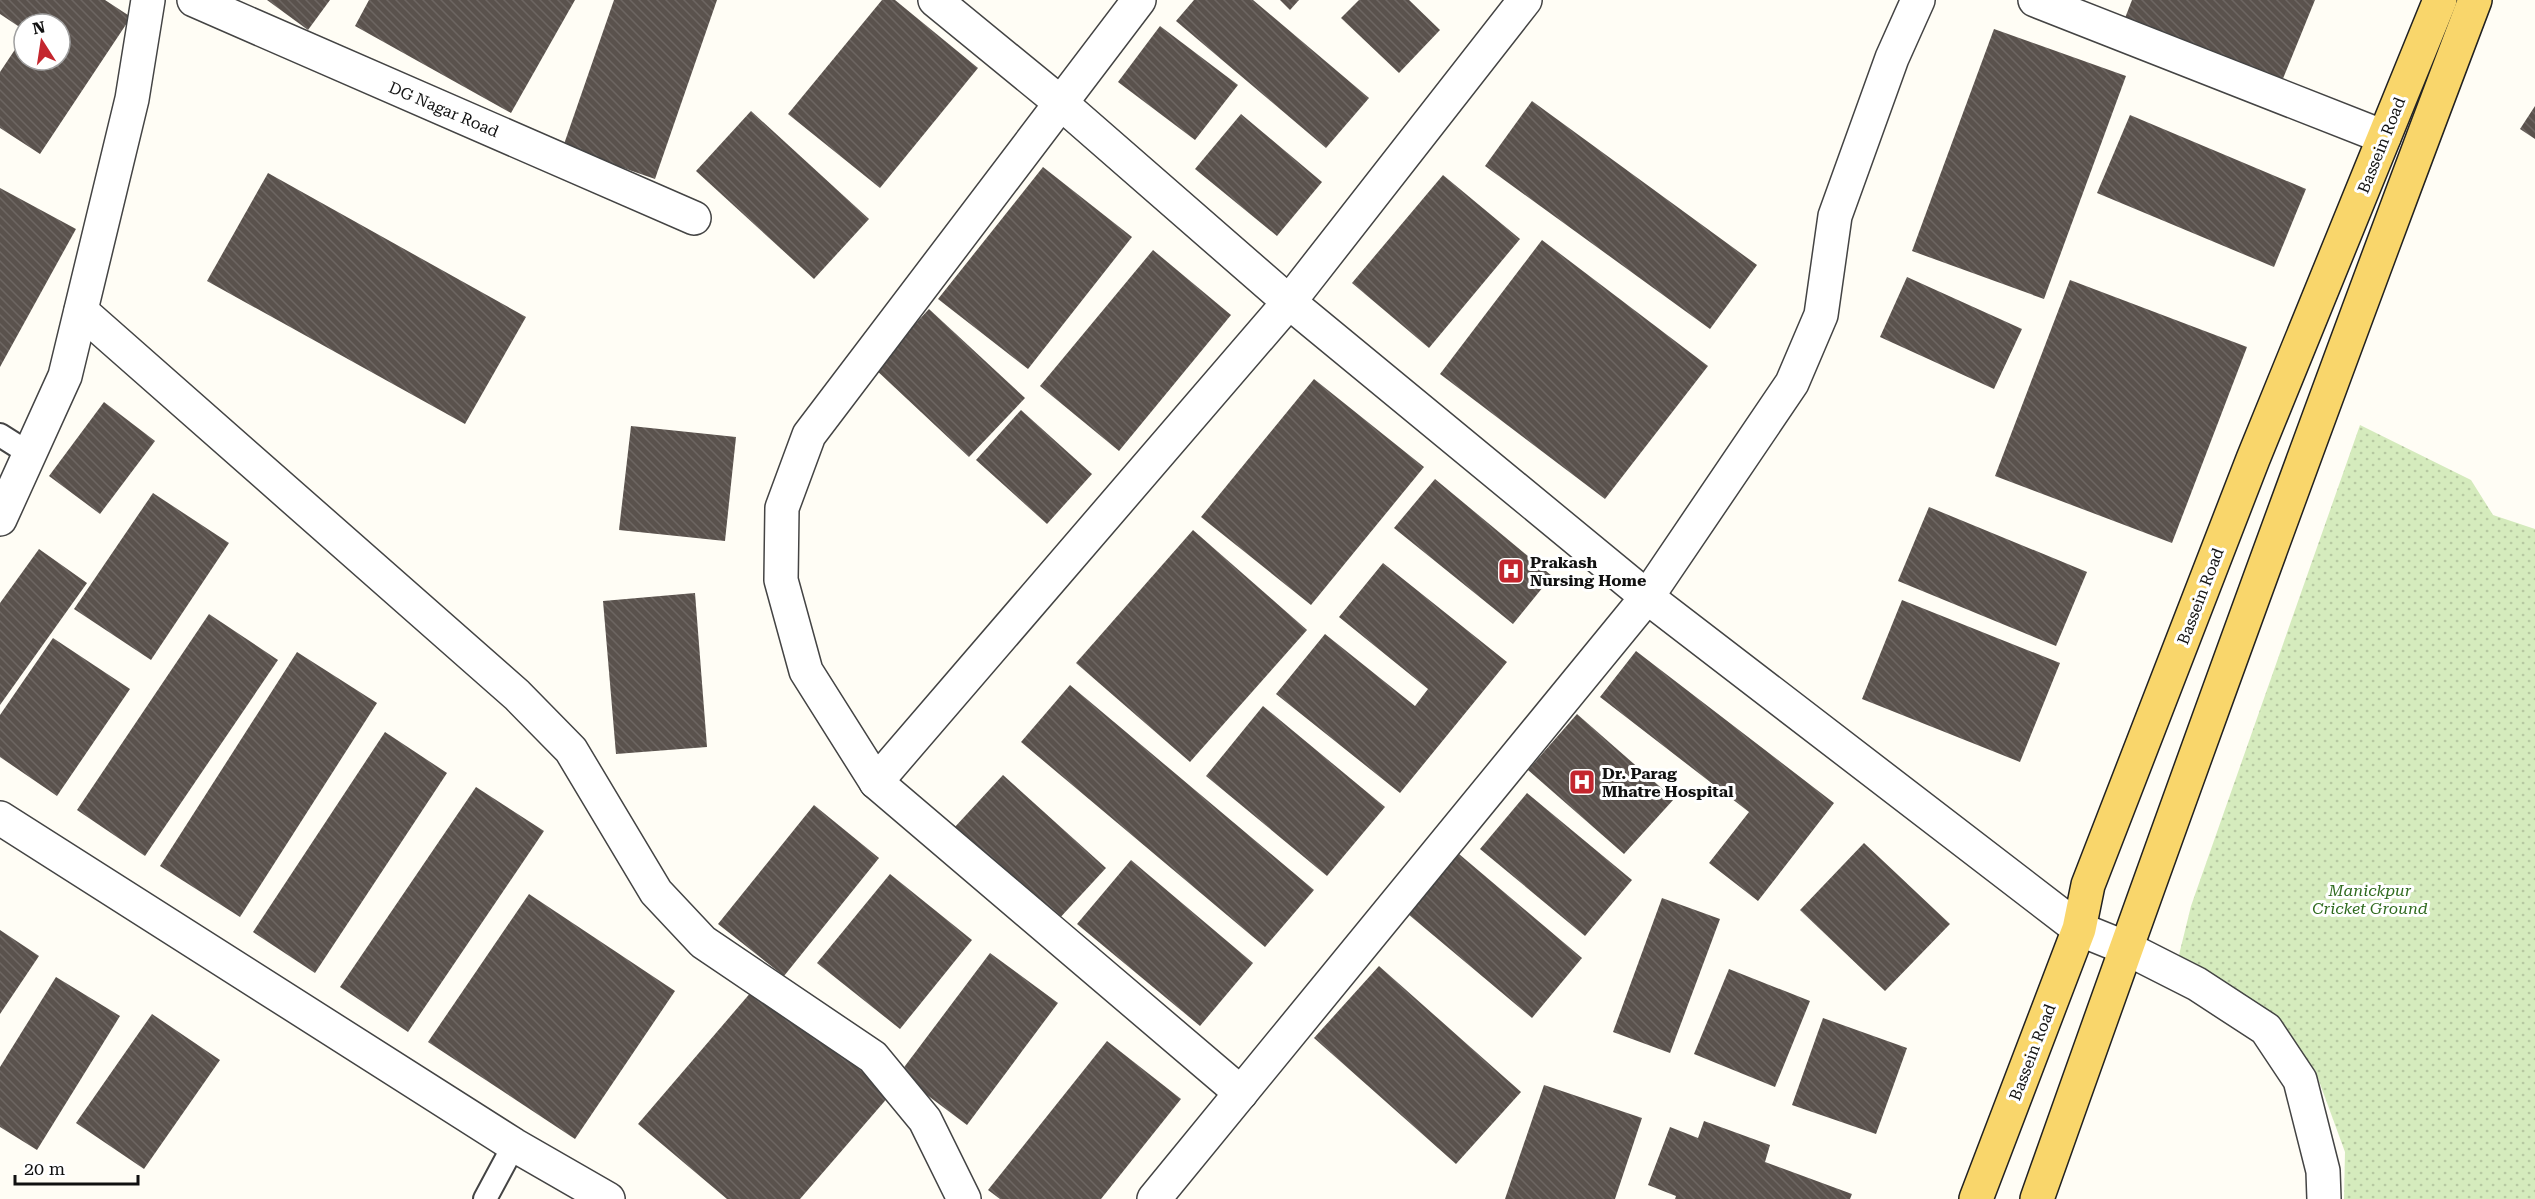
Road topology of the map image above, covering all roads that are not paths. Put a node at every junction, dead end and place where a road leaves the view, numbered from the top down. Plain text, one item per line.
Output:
1 (148, 0) edge
2 (194, 0) edge
3 (935, 0) edge
4 (1139, 0) edge
5 (1525, 0) edge
6 (1918, 0) edge
7 (2035, 0) edge
8 (2440, 0) edge
9 (2475, 0) edge
10 (1062, 104) junction
11 (2384, 137) junction
12 (694, 218) dead end
13 (1289, 302) junction
14 (81, 311) junction
15 (0, 435) edge
16 (30, 454) junction
17 (0, 519) edge
18 (1647, 597) junction
19 (876, 782) junction
20 (0, 818) edge
21 (2079, 929) junction
22 (2126, 948) junction
23 (1241, 1094) junction
24 (514, 1145) junction
25 (485, 1199) edge
26 (608, 1199) edge
27 (964, 1199) edge
28 (1154, 1199) edge
29 (1976, 1199) edge
30 (2037, 1199) edge
31 (2324, 1199) edge

1 - 14 street
2 - 12 street, DG Nagar Road
3 - 10 street
4 - 10 street
5 - 13 street
6 - 18 street
7 - 11 street
8 - 11 main road, Bassein Road
9 - 22 main road
10 - 13 street
10 - 19 street
11 - 21 main road, Bassein Road
13 - 18 street
13 - 19 street
14 - 16 street
14 - 27 street
15 - 16 lane
16 - 17 street
18 - 21 street
18 - 23 street
19 - 23 street
20 - 24 street
21 - 22 street
21 - 29 main road, Bassein Road
22 - 30 main road
22 - 31 street
23 - 28 street
24 - 25 lane
24 - 26 street

